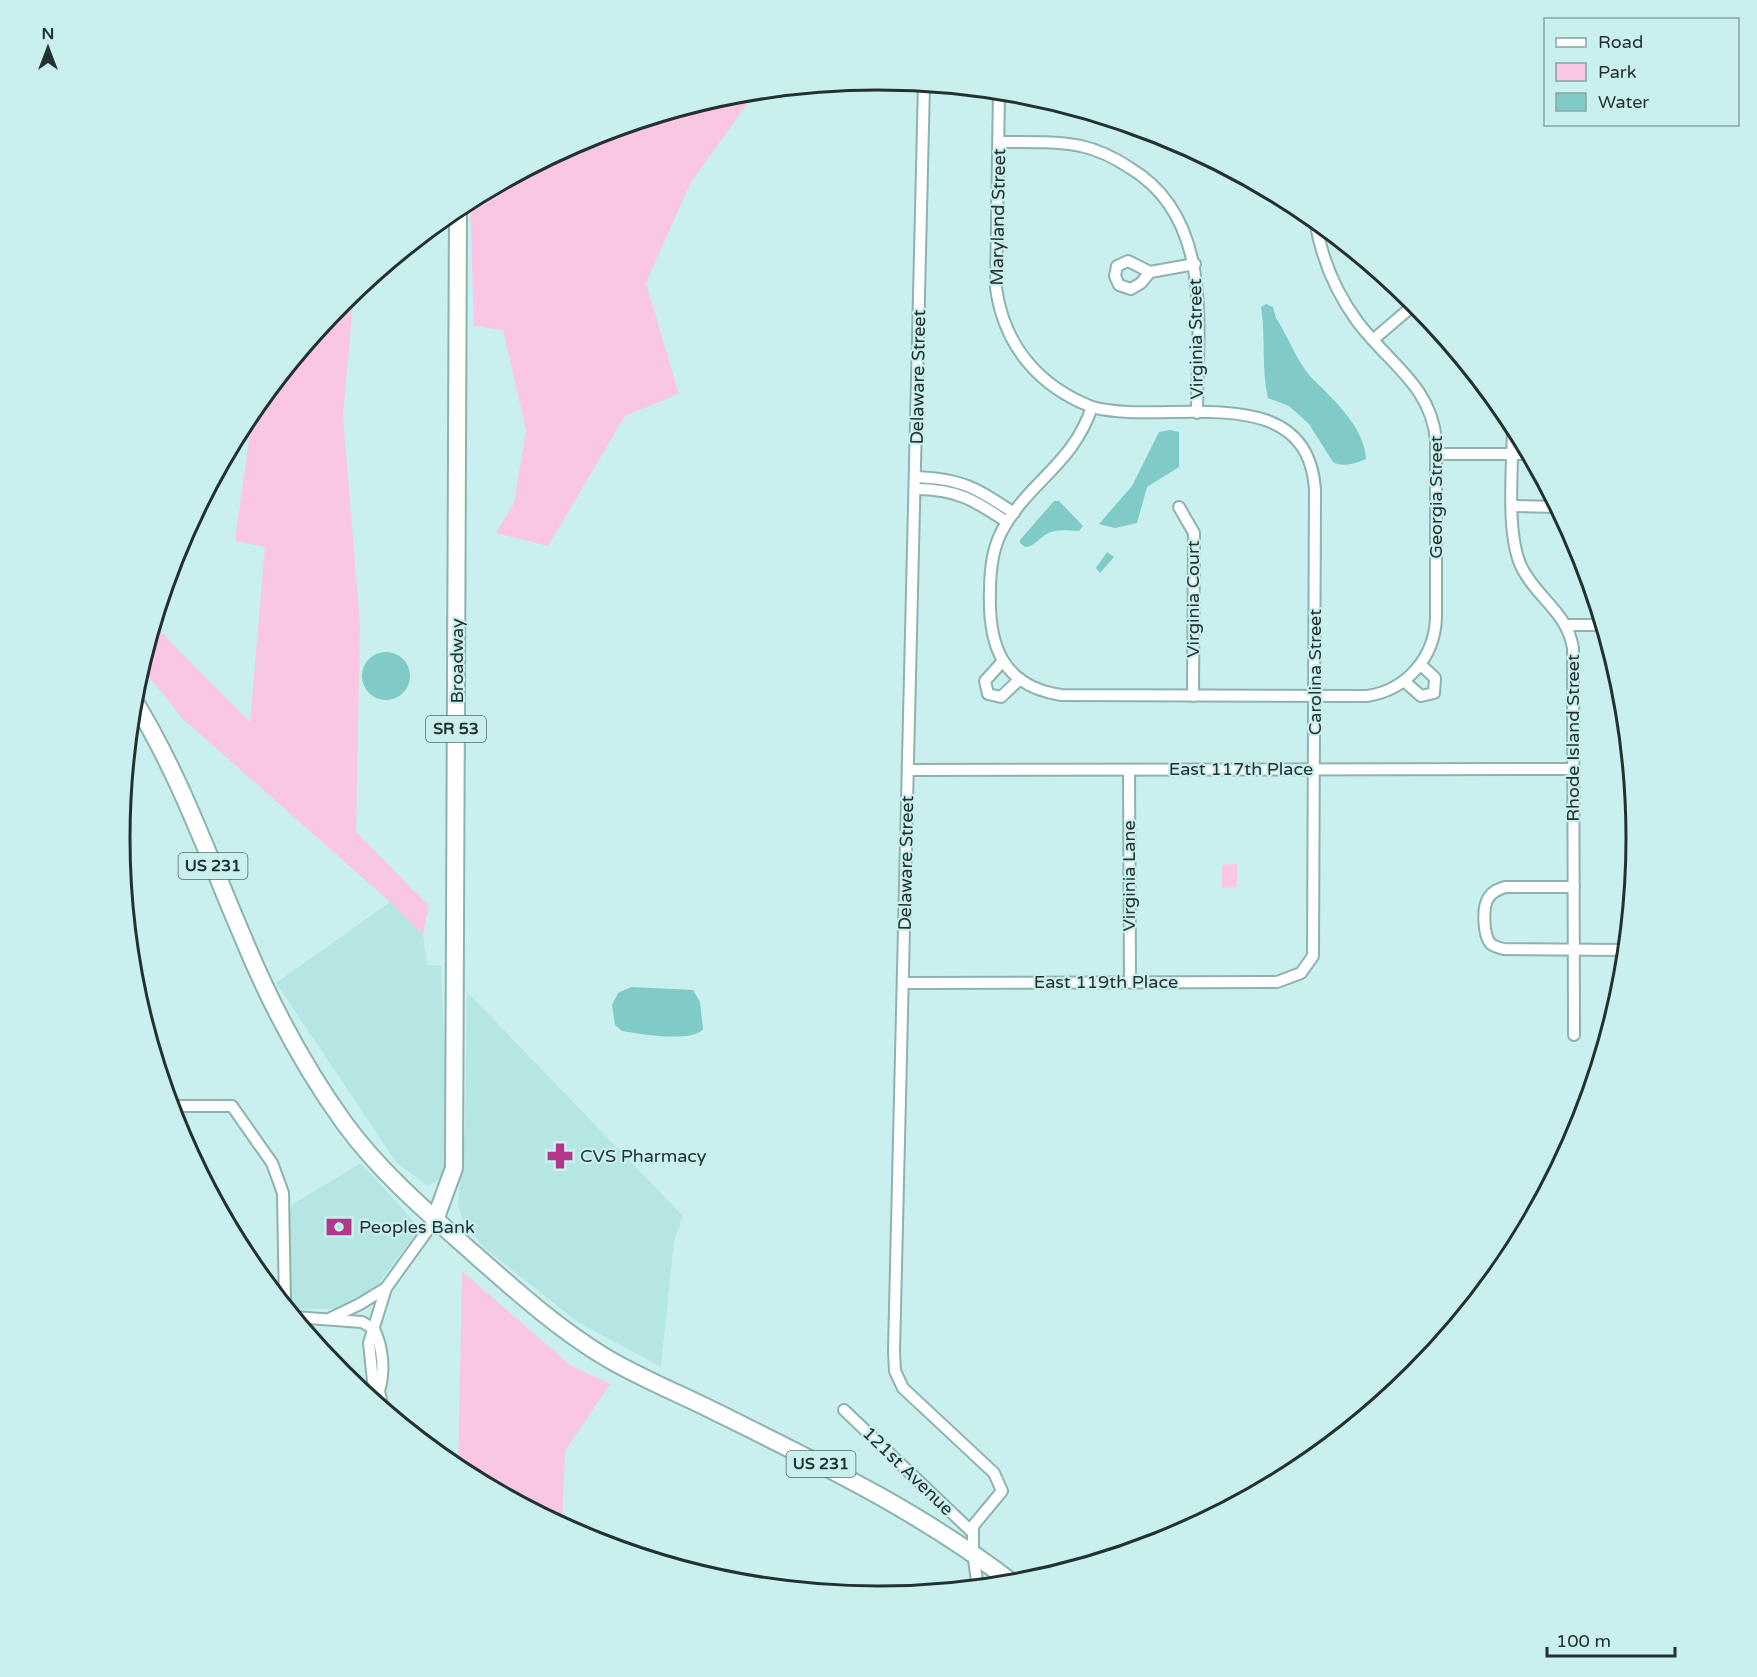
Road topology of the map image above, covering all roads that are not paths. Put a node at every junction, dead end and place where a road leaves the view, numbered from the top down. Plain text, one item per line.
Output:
1 (924, 92) edge
2 (999, 100) edge
3 (999, 142) junction
4 (458, 220) edge
5 (1320, 235) edge
6 (1195, 264) junction
7 (1150, 272) dead end
8 (1408, 309) edge
9 (1374, 339) junction
10 (1092, 407) junction
11 (1197, 413) junction
12 (1513, 442) edge
13 (1437, 454) junction
14 (1513, 454) junction
15 (1521, 454) edge
16 (916, 477) junction
17 (916, 489) junction
18 (1513, 506) junction
19 (1179, 507) dead end
20 (1550, 507) edge
21 (1014, 513) junction
22 (1007, 522) junction
23 (1567, 625) junction
24 (1595, 625) edge
25 (1002, 661) junction
26 (1420, 665) junction
27 (1020, 679) junction
28 (1404, 681) junction
29 (1193, 696) junction
30 (1315, 696) junction
31 (141, 713) edge
32 (1315, 769) junction
33 (1573, 769) junction
34 (908, 770) junction
35 (1129, 770) junction
36 (1574, 887) junction
37 (1574, 950) junction
38 (1619, 950) edge
39 (1305, 969) joint
40 (1130, 981) junction
41 (903, 983) junction
42 (1574, 1035) dead end
43 (180, 1106) edge
44 (435, 1220) junction
45 (386, 1288) junction
46 (285, 1294) edge
47 (304, 1317) edge
48 (331, 1318) junction
49 (374, 1329) junction
50 (380, 1397) edge
51 (844, 1410) dead end
52 (972, 1532) junction
53 (973, 1552) junction
54 (1004, 1576) edge
55 (977, 1581) edge

1 - 16 street, Delaware Street
2 - 3 street, Maryland Street
3 - 6 street, Virginia Street
3 - 10 street, Maryland Street
4 - 44 main road, Broadway / SR 53
5 - 9 street, Georgia Street
6 - 7 street
6 - 11 street, Virginia Street
8 - 9 street
9 - 13 street, Georgia Street
10 - 11 street, Maryland Street
10 - 21 street
11 - 30 street, Carolina Street
12 - 14 street, Rhode Island Street
13 - 14 street
13 - 26 street, Georgia Street
14 - 15 street
14 - 18 street, Rhode Island Street
16 - 17 street, Delaware Street
16 - 21 street
17 - 22 street
17 - 34 street, Delaware Street
18 - 20 street
18 - 23 street, Rhode Island Street
19 - 29 street, Virginia Court
21 - 22 street
22 - 25 street
23 - 24 street
23 - 33 street, Rhode Island Street
25 - 27 street
25 - 27 street
26 - 28 street, Georgia Street
26 - 28 street
27 - 29 street
28 - 30 street, Georgia Street
29 - 30 street
30 - 32 street, Carolina Street
31 - 44 main road, US 231
32 - 33 street, East 117th Place
32 - 35 street, East 117th Place
32 - 39 street, Carolina Street
33 - 36 street, Rhode Island Street
34 - 35 street, East 117th Place
34 - 41 street, Delaware Street
35 - 40 street, Virginia Lane
36 - 37 street, Rhode Island Street
36 - 37 street
37 - 38 street
37 - 42 street, Rhode Island Street
39 - 40 street, East 119th Place
40 - 41 street, East 119th Place
41 - 52 street, Delaware Street
43 - 46 street
44 - 45 street
44 - 53 main road, US 231
45 - 48 street
45 - 49 street
47 - 48 street
48 - 49 street
49 - 50 street
51 - 52 street, 121st Avenue
52 - 53 street
53 - 54 main road, US 231
53 - 55 street

